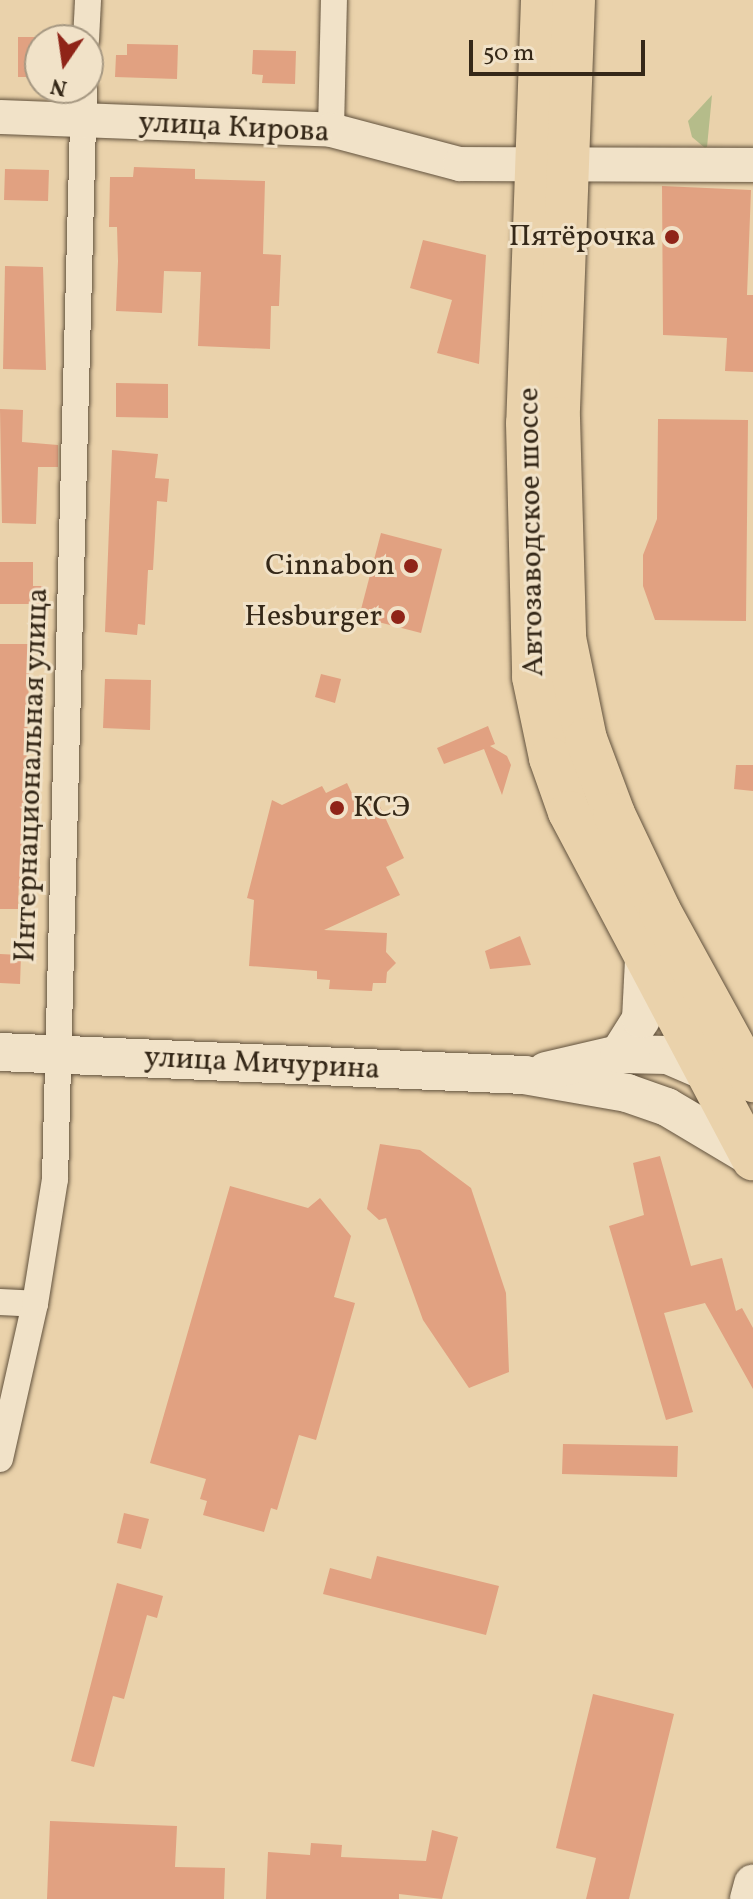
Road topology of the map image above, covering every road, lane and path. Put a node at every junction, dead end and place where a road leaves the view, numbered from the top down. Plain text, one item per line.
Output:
1 (88, 0) edge
2 (334, 0) edge
3 (542, 0) edge
4 (574, 0) edge
5 (87, 24) edge
6 (84, 104) edge
7 (0, 117) edge
8 (331, 130) junction
9 (552, 161) junction
10 (753, 165) edge
11 (644, 960) junction
12 (0, 1052) edge
13 (619, 1054) junction
14 (56, 1055) junction
15 (705, 1068) junction
16 (524, 1075) junction
17 (753, 1081) edge
18 (753, 1099) edge
19 (753, 1158) edge
20 (0, 1302) edge
21 (35, 1304) junction
22 (0, 1459) edge
23 (753, 1884) edge
24 (749, 1899) edge

1 - 5 street
2 - 8 street
3 - 9 main road, Автозаводское шоссе
4 - 9 main road, Автозаводское шоссе
6 - 7 street, улица Кирова
6 - 8 street, улица Кирова
6 - 14 street, Интернациональная улица
8 - 9 street, улица Кирова
9 - 10 street, улица Кирова
9 - 11 main road, Автозаводское шоссе
9 - 17 main road, Автозаводское шоссе
11 - 13 main road
11 - 15 main road, Автозаводское шоссе
12 - 14 main road, улица Мичурина
13 - 15 main road, улица Мичурина
13 - 16 main road, улица Мичурина
14 - 16 main road, улица Мичурина
14 - 21 street, Интернациональная улица
15 - 18 main road, улица Мичурина
15 - 19 main road, Автозаводское шоссе
16 - 19 main road, улица Мичурина
20 - 21 street
21 - 22 street, Интернациональная улица
23 - 24 main road

